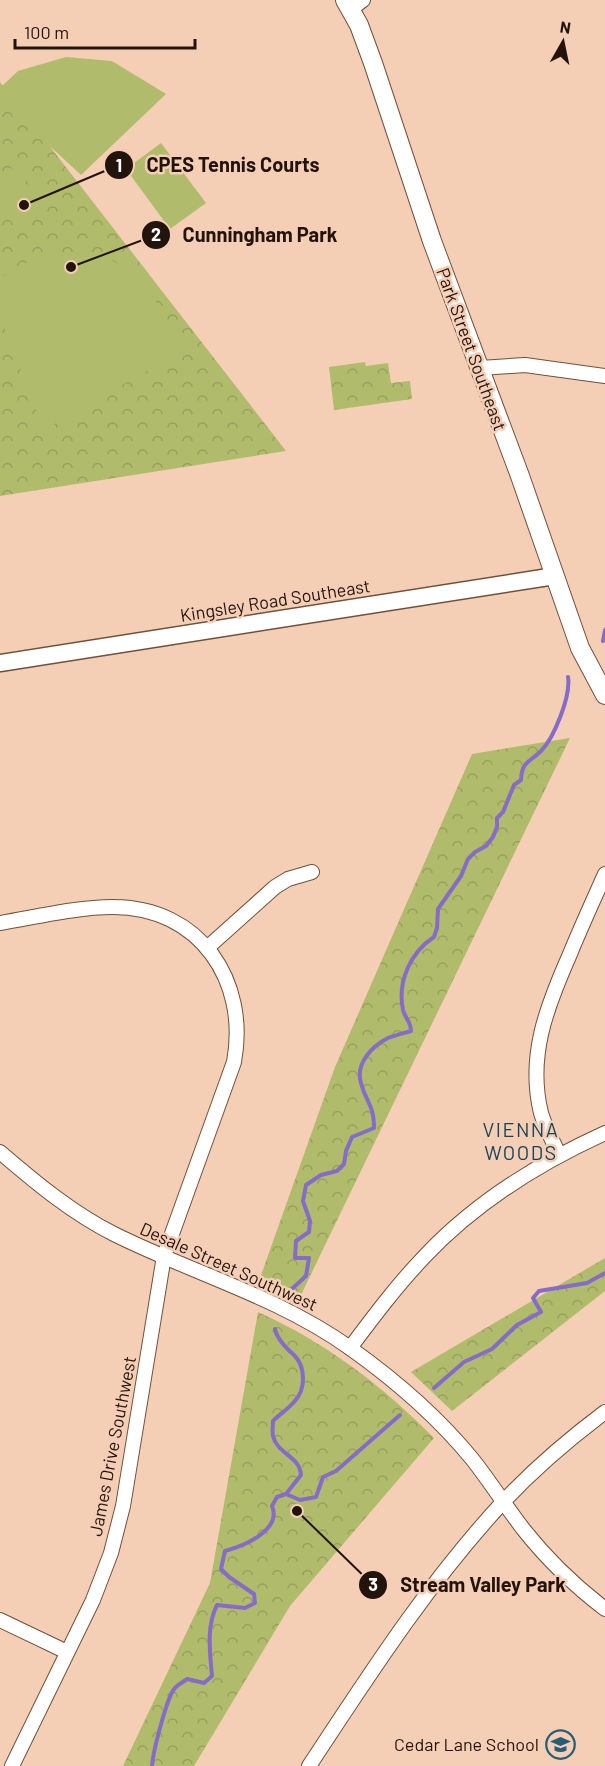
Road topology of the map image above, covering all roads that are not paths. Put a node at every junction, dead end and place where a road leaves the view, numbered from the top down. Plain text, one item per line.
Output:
1 (353, 3) edge
2 (480, 368) junction
3 (605, 376) edge
4 (555, 576) junction
5 (0, 663) edge
6 (605, 695) edge
7 (312, 872) dead end
8 (605, 874) edge
9 (0, 923) edge
10 (207, 948) junction
11 (605, 1133) edge
12 (0, 1152) edge
13 (559, 1155) junction
14 (164, 1256) junction
15 (350, 1348) junction
16 (605, 1412) edge
17 (504, 1501) junction
18 (605, 1609) edge
19 (0, 1620) edge
20 (67, 1652) junction
21 (12, 1766) edge
22 (309, 1766) edge

1 - 2 main road, Park Street Southeast
2 - 3 street
2 - 4 main road, Park Street Southeast
4 - 5 street, Kingsley Road Southeast
4 - 6 main road, Park Street Southeast
7 - 10 street
8 - 13 street
9 - 10 street, James Drive Southwest
10 - 14 street, James Drive Southwest
11 - 13 street
12 - 14 street, Desale Street Southwest
13 - 15 street
14 - 15 street, Desale Street Southwest
14 - 20 street, James Drive Southwest
15 - 17 street, Desale Street Southwest
16 - 17 street
17 - 18 street, Desale Street Southwest
17 - 22 street
19 - 20 street
20 - 21 street, James Drive Southwest

